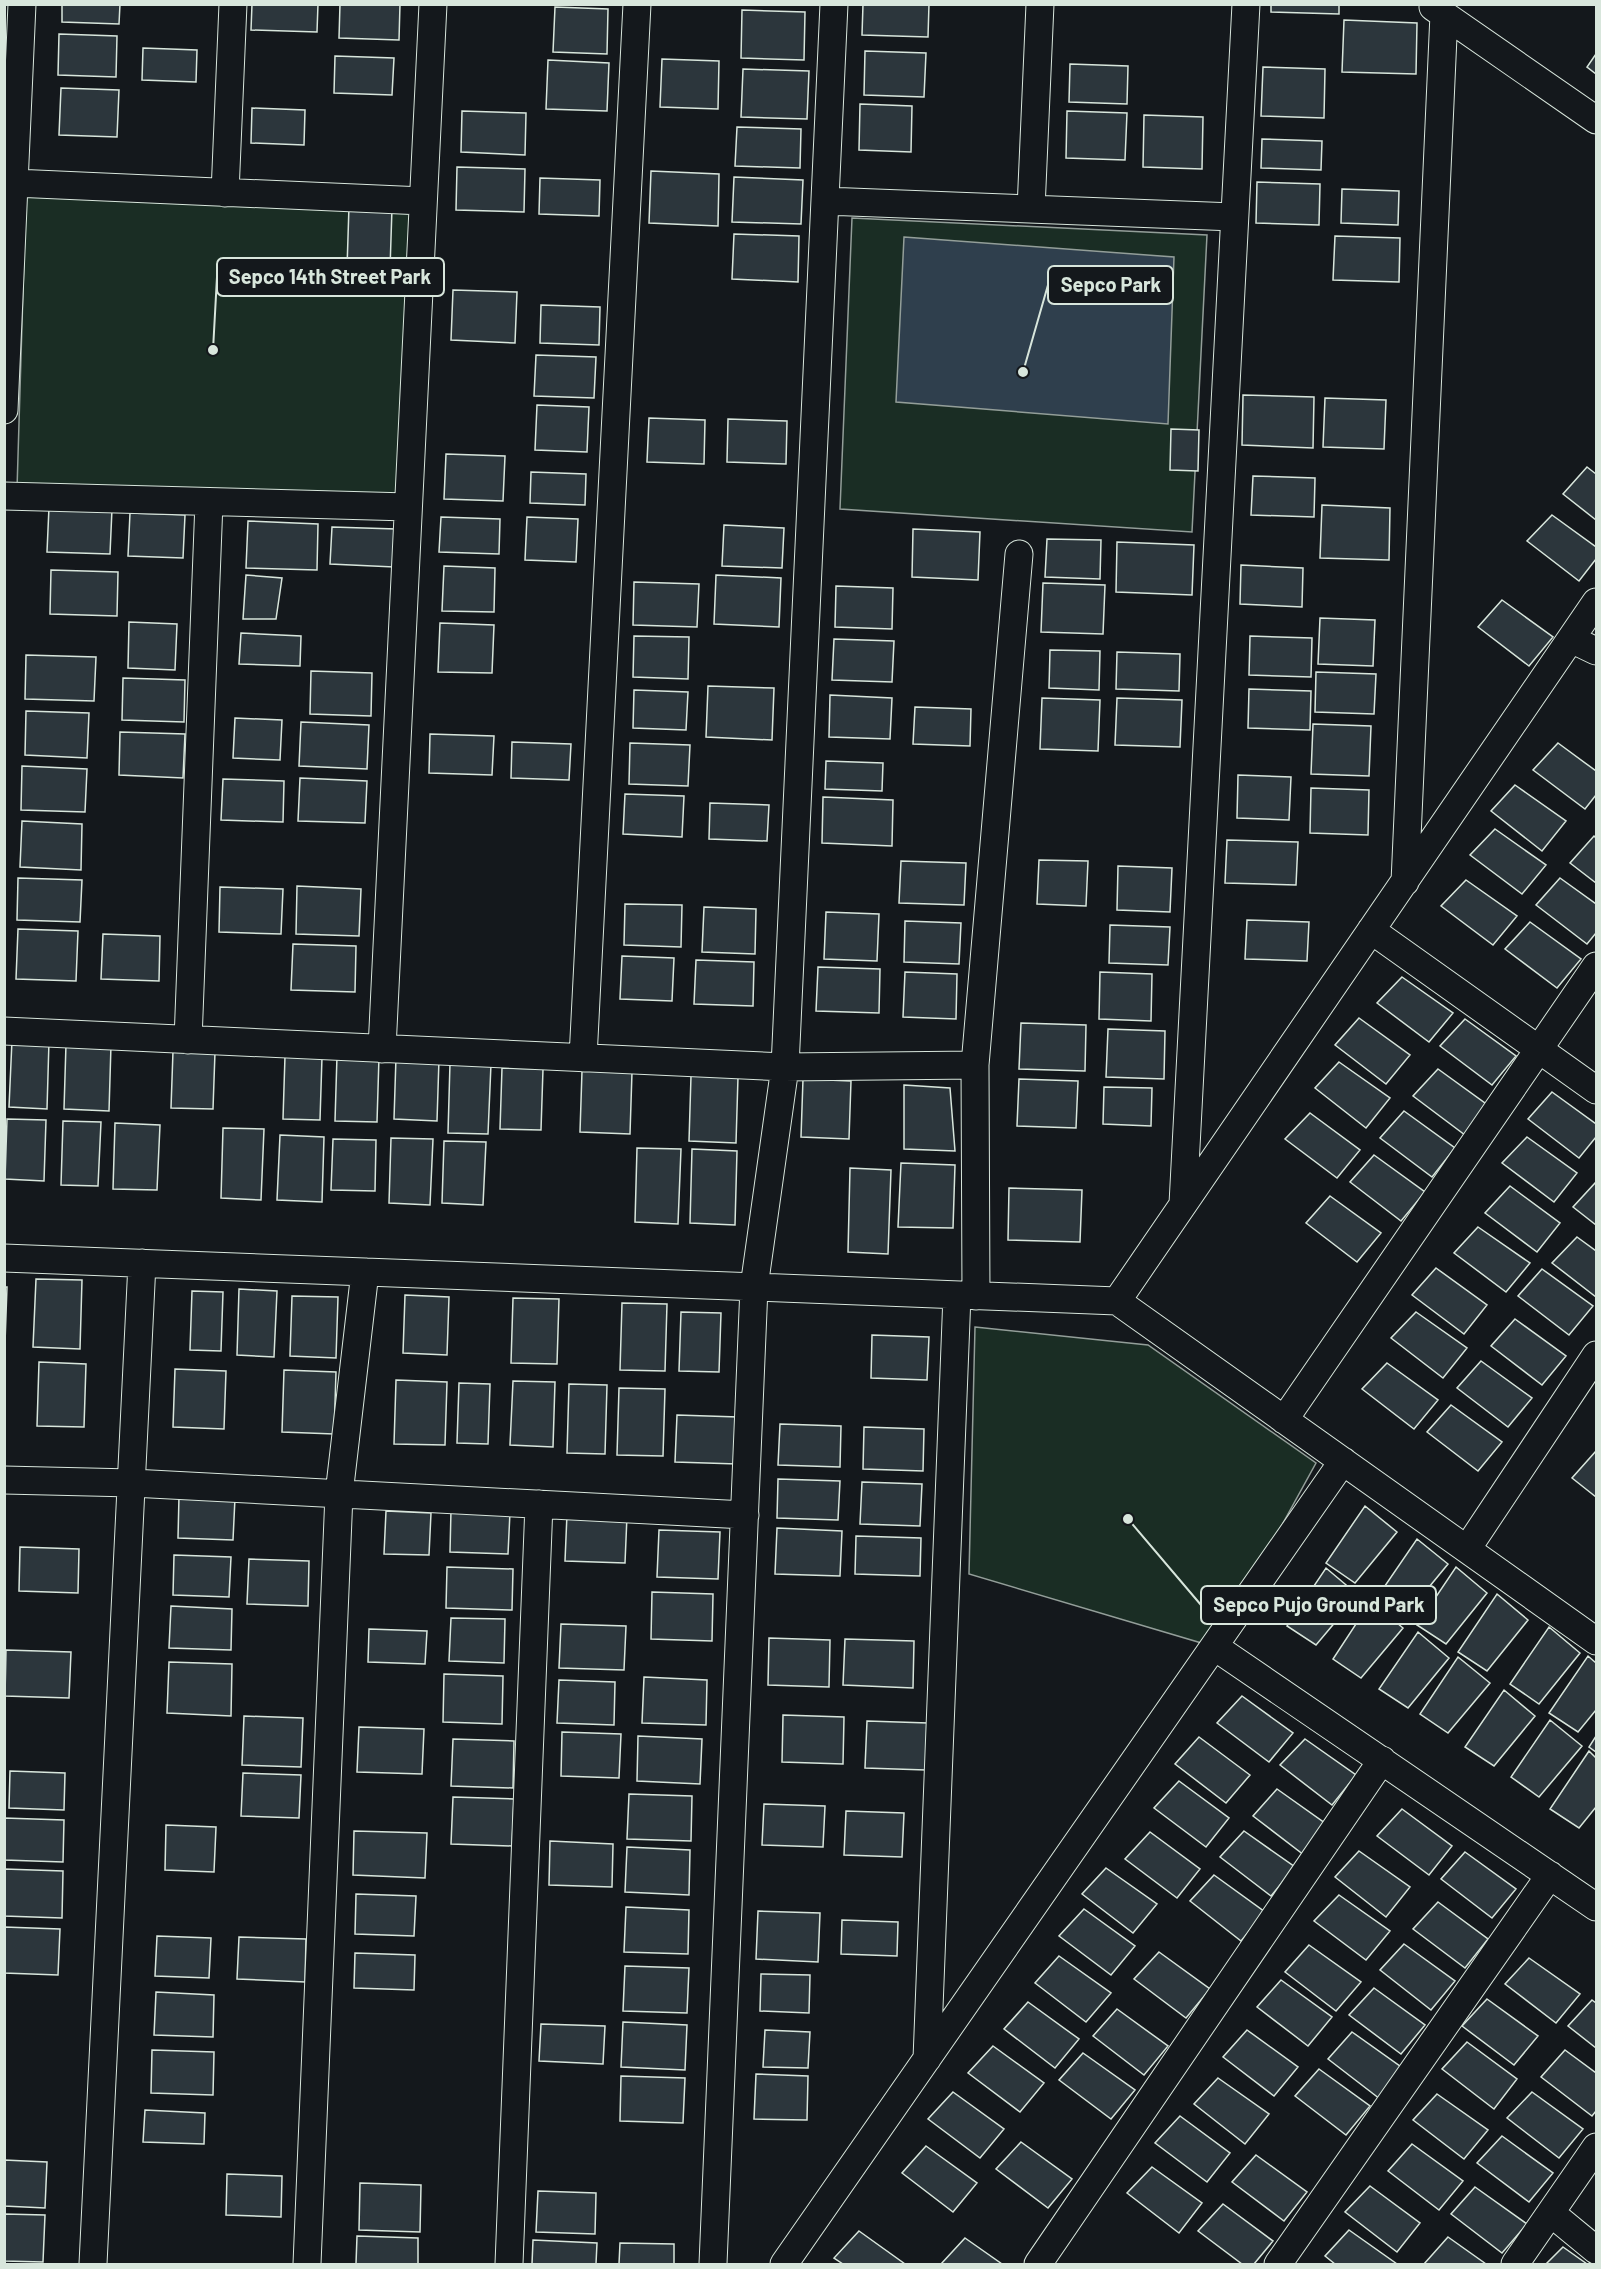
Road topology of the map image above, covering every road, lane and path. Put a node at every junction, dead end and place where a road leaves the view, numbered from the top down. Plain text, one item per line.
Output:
1 (22, 4) edge
2 (233, 4) edge
3 (433, 4) edge
4 (637, 4) edge
5 (834, 4) edge
6 (1040, 4) edge
7 (1246, 4) edge
8 (1437, 9) edge
9 (1596, 120) edge
10 (14, 183) junction
11 (225, 193) junction
12 (423, 201) junction
13 (825, 201) junction
14 (1031, 209) junction
15 (1234, 217) junction
16 (4, 410) edge
17 (4, 496) edge
18 (209, 502) junction
19 (408, 507) junction
20 (1019, 554) dead end
21 (1596, 602) edge
22 (1571, 639) junction
23 (1596, 651) edge
24 (1405, 882) junction
25 (1371, 930) junction
26 (1596, 966) edge
27 (4, 1031) edge
28 (188, 1040) junction
29 (382, 1049) junction
30 (1539, 1050) junction
31 (583, 1058) junction
32 (975, 1065) junction
33 (785, 1067) junction
34 (1596, 1090) edge
35 (1183, 1204) junction
36 (4, 1258) edge
37 (142, 1263) junction
38 (365, 1272) junction
39 (754, 1287) junction
40 (967, 1295) junction
41 (1117, 1301) junction
42 (1596, 1355) edge
43 (1284, 1420) junction
44 (1344, 1461) junction
45 (4, 1480) edge
46 (132, 1484) junction
47 (339, 1494) junction
48 (539, 1504) junction
49 (745, 1515) junction
50 (1467, 1549) junction
51 (1596, 1641) edge
52 (1215, 1647) junction
53 (1382, 1760) junction
54 (1550, 1875) junction
55 (1596, 1907) edge
56 (927, 2059) junction
57 (1596, 2146) edge
58 (1551, 2213) junction
59 (1596, 2250) edge
60 (93, 2265) edge
61 (308, 2265) edge
62 (509, 2265) edge
63 (712, 2265) edge
64 (784, 2265) edge
65 (1038, 2265) edge
66 (1278, 2265) edge
67 (1515, 2265) edge

1 - 10 street
2 - 11 street
3 - 12 street
4 - 31 street
5 - 13 street
6 - 14 street
7 - 15 street
8 - 9 street
8 - 24 street
10 - 11 street
10 - 16 street
11 - 12 street
12 - 19 street
13 - 14 street
13 - 33 street
14 - 15 street
15 - 35 street
17 - 18 street
18 - 19 street
18 - 28 street
19 - 29 street
20 - 32 street
21 - 22 street
22 - 23 street
22 - 24 street
24 - 25 street
25 - 30 street
25 - 35 street
26 - 30 street
27 - 28 street
28 - 29 street
29 - 31 street
30 - 34 street
30 - 43 street
31 - 33 street
32 - 33 street
32 - 40 street
33 - 39 street
35 - 41 street
36 - 37 street
37 - 38 street
37 - 46 street
38 - 39 street
38 - 47 street
39 - 40 street
39 - 49 street
40 - 41 street
40 - 56 street
41 - 43 street
42 - 50 street
43 - 44 street
44 - 50 street
44 - 52 street
45 - 46 street
46 - 47 street
46 - 60 street
47 - 48 street
47 - 61 street
48 - 49 street
48 - 62 street
49 - 63 street
50 - 51 street
52 - 53 street
52 - 56 street
53 - 54 street
53 - 65 street
54 - 55 street
54 - 66 street
56 - 64 street
57 - 58 street
58 - 59 street
58 - 67 street

